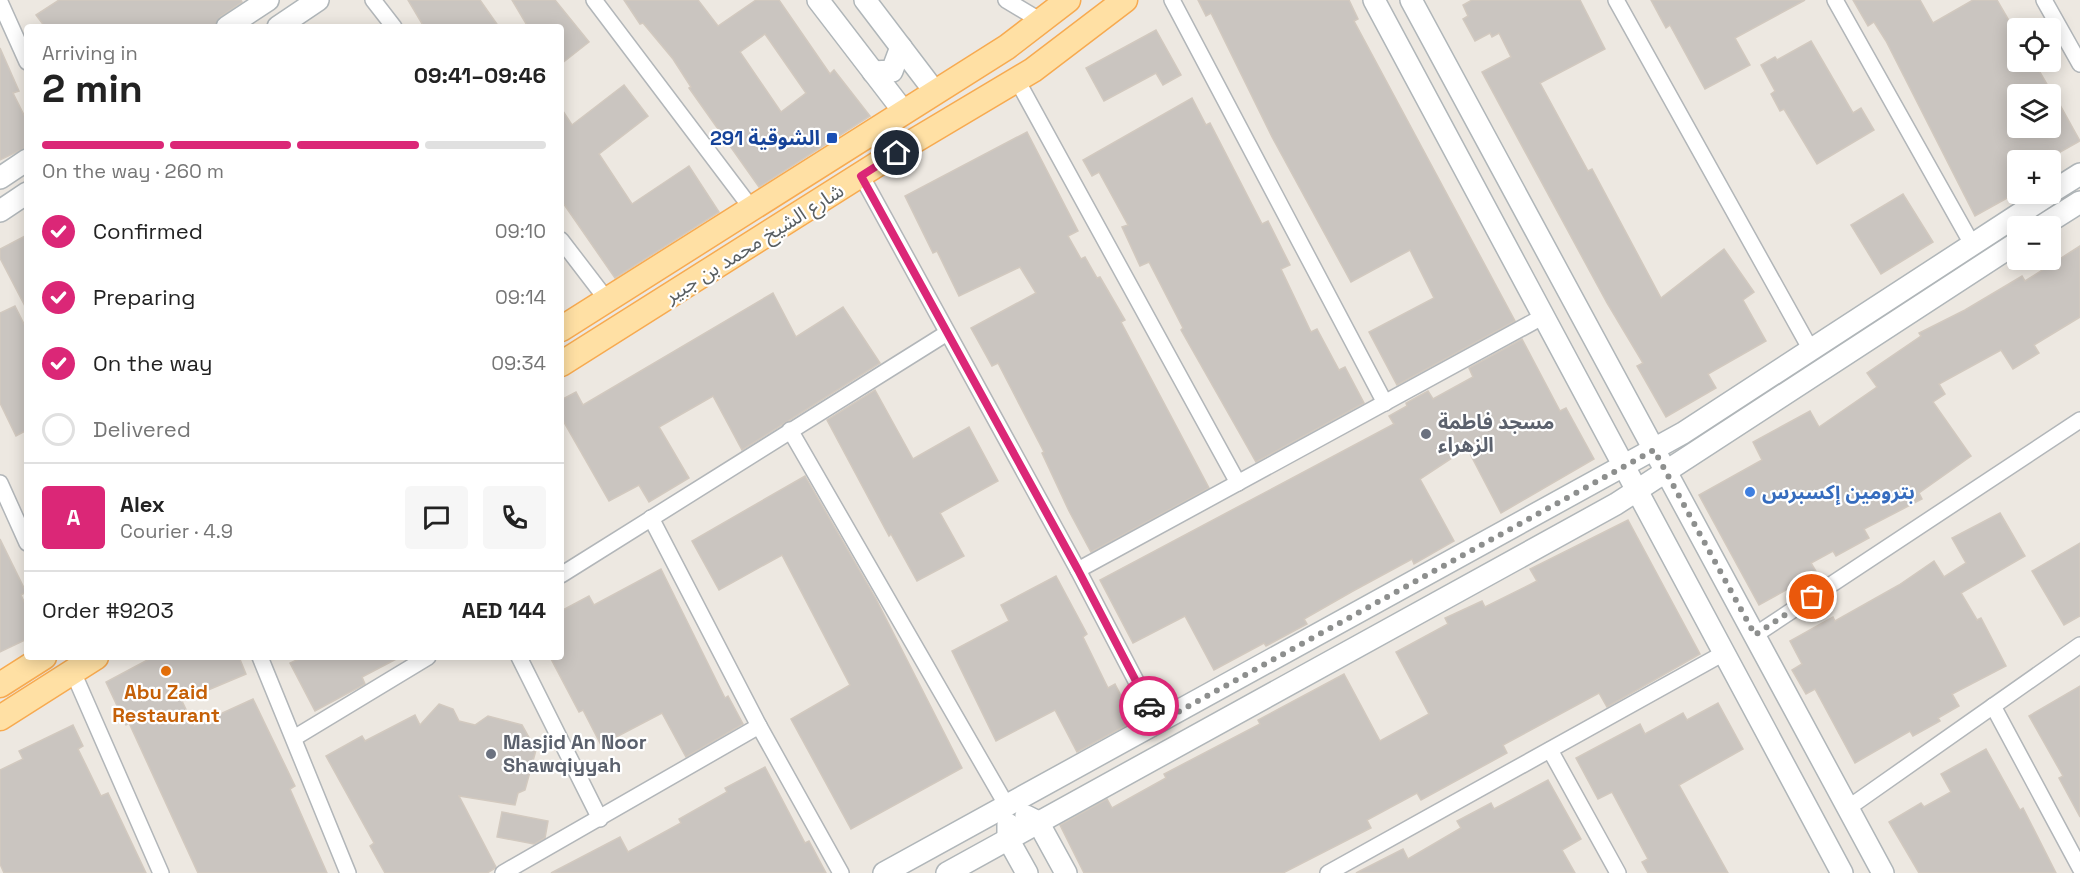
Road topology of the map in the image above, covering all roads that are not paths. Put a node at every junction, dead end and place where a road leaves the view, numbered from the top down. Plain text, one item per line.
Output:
1 (268, 0) edge
2 (318, 0) edge
3 (373, 0) edge
4 (594, 0) edge
5 (818, 0) edge
6 (865, 0) edge
7 (1006, 0) edge
8 (1068, 0) edge
9 (1125, 0) edge
10 (1172, 0) edge
11 (1374, 0) edge
12 (1411, 0) edge
13 (1616, 0) edge
14 (1835, 0) edge
15 (2044, 0) edge
16 (0, 2) edge
17 (1041, 21) junction
18 (232, 24) edge
19 (282, 24) edge
20 (392, 24) edge
21 (901, 47) junction
22 (24, 55) edge
23 (2080, 64) edge
24 (873, 72) junction
25 (1017, 80) junction
26 (935, 92) junction
27 (904, 112) junction
28 (24, 162) edge
29 (2080, 174) edge
30 (861, 176) junction
31 (0, 178) edge
32 (2061, 186) edge
33 (24, 195) edge
34 (2080, 202) edge
35 (2033, 204) edge
36 (752, 209) junction
37 (0, 211) edge
38 (2058, 216) edge
39 (564, 244) edge
40 (1972, 244) junction
41 (2007, 249) edge
42 (607, 300) junction
43 (1544, 316) junction
44 (564, 326) edge
45 (947, 333) junction
46 (1810, 350) junction
47 (564, 362) edge
48 (1385, 403) junction
49 (2080, 420) edge
50 (790, 430) junction
51 (1654, 450) junction
52 (1624, 467) junction
53 (1666, 470) junction
54 (0, 483) edge
55 (1238, 483) junction
56 (1637, 490) junction
57 (651, 518) junction
58 (24, 536) edge
59 (1078, 570) junction
60 (564, 573) edge
61 (1755, 635) junction
62 (2080, 645) edge
63 (1724, 653) junction
64 (39, 660) edge
65 (91, 660) edge
66 (261, 660) edge
67 (423, 660) edge
68 (520, 660) edge
69 (73, 672) junction
70 (0, 685) edge
71 (1994, 706) junction
72 (0, 718) edge
73 (1158, 723) junction
74 (759, 726) junction
75 (294, 738) junction
76 (1550, 750) junction
77 (1007, 806) junction
78 (1848, 807) junction
79 (600, 819) junction
80 (1038, 822) junction
81 (1008, 839) junction
82 (2080, 868) edge
83 (161, 873) edge
84 (348, 873) edge
85 (503, 873) edge
86 (841, 873) edge
87 (884, 873) edge
88 (947, 873) edge
89 (1027, 873) edge
90 (1066, 873) edge
91 (1328, 873) edge
92 (1618, 873) edge
93 (1842, 873) edge
94 (1883, 873) edge

1 - 18 street
2 - 19 street
3 - 20 street
4 - 36 street
5 - 24 street
6 - 21 street
7 - 17 street
8 - 17 main road, شارع الشيخ محمد بن جبير
9 - 25 main road, شارع الشيخ محمد بن جبير
10 - 48 street
11 - 43 street
12 - 51 street
13 - 46 street
14 - 40 street
15 - 23 street
16 - 22 street
17 - 26 main road, شارع الشيخ محمد بن جبير
21 - 24 street
21 - 26 street
24 - 27 street
25 - 30 main road, شارع الشيخ محمد بن جبير
25 - 55 street
26 - 27 main road, شارع الشيخ محمد بن جبير
27 - 36 main road, شارع الشيخ محمد بن جبير
28 - 31 street
29 - 32 street
30 - 45 street
30 - 47 main road, شارع الشيخ محمد بن جبير
33 - 37 street
34 - 38 street
35 - 40 street
36 - 42 main road, شارع الشيخ محمد بن جبير
39 - 42 street
40 - 46 street
41 - 53 street
42 - 44 main road, شارع الشيخ محمد بن جبير
43 - 48 street
43 - 52 street
45 - 50 street
45 - 59 street
46 - 51 street
48 - 55 street
49 - 61 street
50 - 57 street
50 - 77 street
51 - 52 street
51 - 53 street
52 - 56 street
52 - 73 street
53 - 56 street
53 - 61 street
54 - 58 street
55 - 59 street
56 - 63 street
56 - 80 street
57 - 60 street
57 - 74 street
59 - 73 street
61 - 78 street
62 - 71 street
63 - 76 street
63 - 93 street
64 - 70 main road
65 - 69 main road
66 - 75 street
67 - 75 street
68 - 79 street
69 - 72 main road
69 - 83 street
71 - 78 street
71 - 82 street
73 - 77 street
74 - 79 street
74 - 86 street
75 - 84 street
76 - 91 street
76 - 92 street
77 - 80 street
77 - 81 street
77 - 87 street
78 - 94 street
79 - 85 street
80 - 81 street
80 - 90 street
81 - 88 street
81 - 89 street

